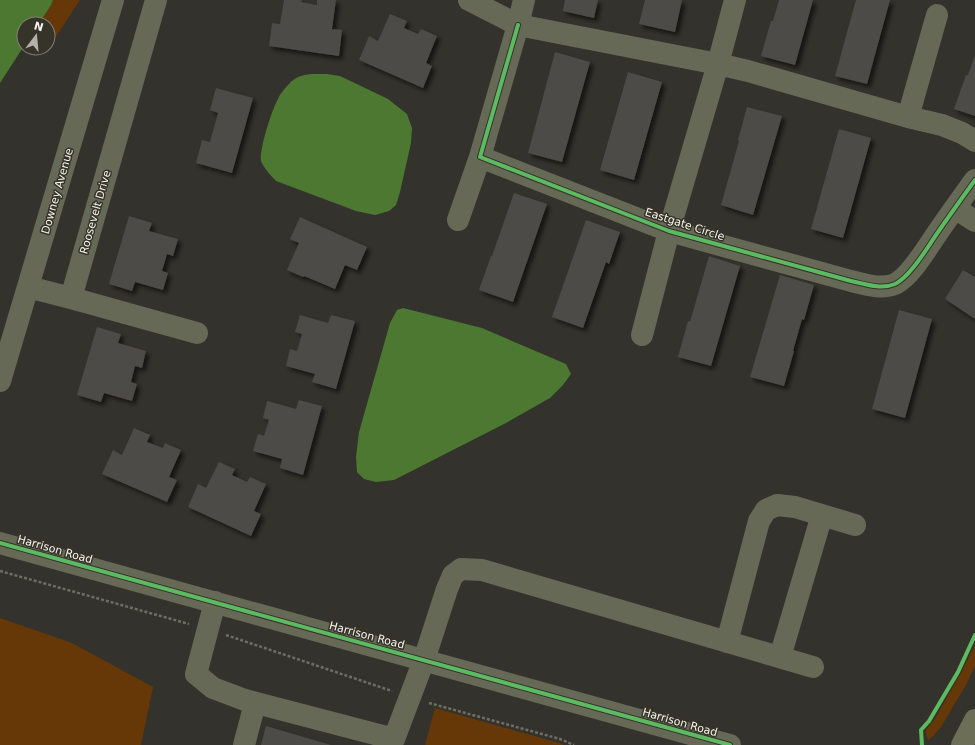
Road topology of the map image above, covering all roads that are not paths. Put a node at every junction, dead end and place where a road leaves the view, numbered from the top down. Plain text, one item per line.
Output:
1 (113, 0) edge
2 (156, 0) edge
3 (469, 0) edge
4 (524, 0) edge
5 (735, 0) edge
6 (937, 15) dead end
7 (518, 25) junction
8 (718, 64) junction
9 (908, 117) junction
10 (975, 141) edge
11 (480, 157) junction
12 (975, 180) edge
13 (955, 208) junction
14 (458, 220) dead end
15 (975, 222) edge
16 (669, 231) junction
17 (28, 287) junction
18 (71, 298) junction
19 (197, 333) dead end
20 (642, 336) dead end
21 (0, 382) edge
22 (822, 515) junction
23 (855, 525) dead end
24 (0, 543) edge
25 (215, 602) junction
26 (727, 642) junction
27 (780, 657) junction
28 (424, 660) junction
29 (813, 667) dead end
30 (255, 703) junction
31 (975, 720) edge
32 (393, 742) edge
33 (244, 745) edge
34 (730, 745) edge
35 (962, 745) edge

1 - 17 street, Downey Avenue
2 - 18 street, Roosevelt Drive
3 - 7 street
4 - 7 street
5 - 8 street
6 - 9 street
7 - 8 street
7 - 11 street
8 - 9 street
8 - 16 street
9 - 10 street
11 - 14 street
11 - 16 street, Eastgate Circle
12 - 13 street, Eastgate Circle
13 - 15 street
13 - 16 street, Eastgate Circle
16 - 20 street
17 - 18 street
17 - 21 street, Downey Avenue
18 - 19 street
22 - 23 street
22 - 26 street
22 - 27 street
24 - 25 street, Harrison Road
25 - 28 street, Harrison Road
25 - 30 street
26 - 27 street
26 - 28 street
27 - 29 street
28 - 32 street
28 - 34 street, Harrison Road
30 - 32 street
30 - 33 street
31 - 35 highway

